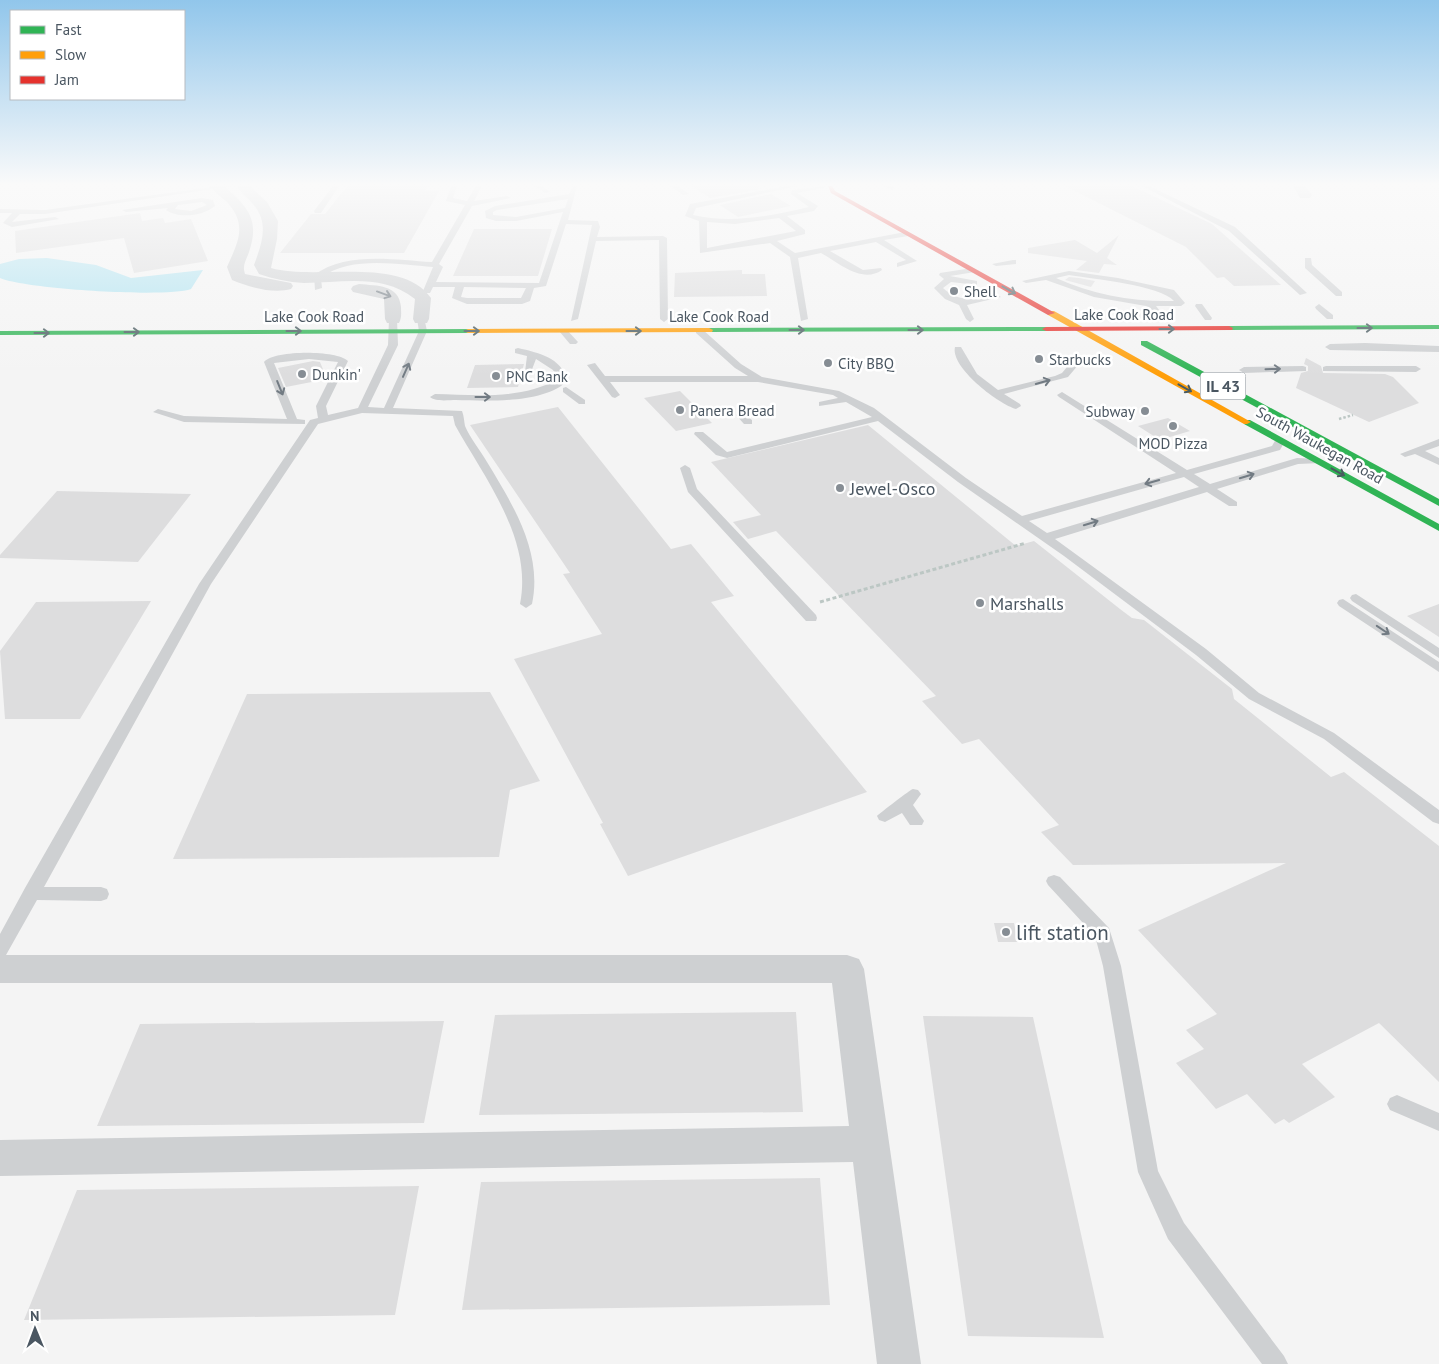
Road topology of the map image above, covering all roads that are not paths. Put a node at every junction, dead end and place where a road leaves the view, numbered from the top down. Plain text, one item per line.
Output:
1 (242, 250) edge
2 (268, 250) edge
3 (444, 250) edge
4 (555, 250) edge
5 (591, 250) edge
6 (663, 250) edge
7 (785, 250) edge
8 (822, 250) joint
9 (893, 250) edge
10 (934, 250) edge
11 (1254, 250) edge
12 (794, 256) junction
13 (1308, 260) dead end
14 (992, 262) dead end
15 (435, 265) junction
16 (900, 266) dead end
17 (878, 270) dead end
18 (972, 270) junction
19 (1017, 273) junction
20 (1047, 277) junction
21 (949, 279) junction
22 (1076, 281) junction
23 (318, 282) junction
24 (974, 283) dead end
25 (1091, 284) junction
26 (460, 285) junction
27 (531, 286) junction
28 (983, 289) dead end
29 (1041, 289) dead end
30 (426, 291) junction
31 (1124, 292) junction
32 (1303, 293) dead end
33 (1338, 294) dead end
34 (1142, 295) junction
35 (981, 300) junction
36 (962, 303) junction
37 (1149, 304) junction
38 (1199, 306) dead end
39 (1319, 307) dead end
40 (1439, 316) edge
41 (1330, 317) junction
42 (1208, 318) junction
43 (574, 319) junction
44 (664, 319) junction
45 (804, 319) junction
46 (970, 319) junction
47 (1062, 319) junction
48 (1098, 319) junction
49 (1162, 319) junction
50 (326, 320) dead end
51 (393, 325) junction
52 (422, 325) junction
53 (1439, 327) edge
54 (1082, 330) junction
55 (1118, 330) junction
56 (563, 331) junction
57 (699, 331) junction
58 (0, 333) edge
59 (573, 342) dead end
60 (1386, 346) dead end
61 (1330, 347) dead end
62 (1357, 347) junction
63 (958, 349) dead end
64 (1427, 349) junction
65 (1439, 349) edge
66 (518, 351) dead end
67 (539, 357) junction
68 (1080, 357) dead end
69 (1439, 359) edge
70 (592, 365) dead end
71 (1303, 369) dead end
72 (1326, 369) dead end
73 (1244, 370) dead end
74 (1416, 370) dead end
75 (604, 379) junction
76 (707, 379) junction
77 (759, 379) junction
78 (714, 388) dead end
79 (566, 390) dead end
80 (997, 393) junction
81 (616, 395) dead end
82 (1062, 395) dead end
83 (435, 397) dead end
84 (847, 399) junction
85 (582, 402) dead end
86 (824, 404) dead end
87 (1016, 406) dead end
88 (388, 409) junction
89 (362, 410) junction
90 (158, 412) dead end
91 (878, 417) junction
92 (319, 421) junction
93 (293, 422) junction
94 (699, 434) dead end
95 (1280, 440) junction
96 (1439, 442) edge
97 (1410, 452) joint
98 (1317, 461) junction
99 (1439, 462) edge
100 (685, 468) dead end
101 (1184, 473) junction
102 (1207, 488) junction
103 (1439, 503) edge
104 (1233, 504) dead end
105 (1020, 520) junction
106 (1439, 528) edge
107 (1045, 538) junction
108 (1356, 598) dead end
109 (1343, 603) dead end
110 (526, 604) dead end
111 (811, 618) dead end
112 (1439, 654) edge
113 (1439, 668) edge
114 (885, 816) dead end
115 (1439, 818) edge
116 (916, 821) dead end
117 (1054, 880) dead end
118 (31, 893) junction
119 (101, 894) dead end
120 (0, 950) edge
121 (0, 969) edge
122 (1397, 1104) dead end
123 (1439, 1122) edge
124 (868, 1144) junction
125 (0, 1158) edge
126 (899, 1364) edge
127 (1276, 1364) edge

1 - 23 street
2 - 23 street
3 - 15 lane
4 - 27 lane
5 - 43 lane
6 - 44 lane
7 - 12 lane
8 - 12 lane
8 - 17 lane
9 - 16 lane
10 - 18 main road, IL 43
11 - 32 lane
12 - 45 lane
13 - 33 lane
14 - 19 main road
15 - 23 lane
15 - 30 lane
18 - 21 lane
18 -> 47 main road, IL 43
19 - 20 lane
19 - 29 main road
20 - 22 lane
20 - 22 lane
21 - 24 lane
21 - 35 lane
21 - 36 lane
22 - 25 lane
22 - 25 lane
23 - 30 street
23 -> 51 street
25 - 31 lane
25 - 31 lane
26 - 27 lane
26 - 27 lane
26 - 30 lane
28 - 35 lane
30 - 52 street
31 - 34 lane
31 - 34 lane
34 - 37 lane
34 - 37 lane
35 - 36 lane
36 - 46 lane
37 - 49 lane
38 - 42 lane
39 - 41 lane
40 - 41 main road, Lake Cook Road
41 - 42 main road, Lake Cook Road
42 - 49 main road, Lake Cook Road
43 - 44 main road, Lake Cook Road
43 - 52 main road, Lake Cook Road
44 - 45 main road, Lake Cook Road
45 - 46 main road, Lake Cook Road
46 - 47 main road, Lake Cook Road
47 - 48 main road, Lake Cook Road
47 - 54 main road, IL 43
48 - 49 main road, Lake Cook Road
48 - 55 main road, IL 43
50 - 51 main road, Lake Cook Road
51 - 52 main road, Lake Cook Road
58 -> 51 main road, Lake Cook Road
51 - 89 lane
52 -> 56 main road, Lake Cook Road
88 -> 52 lane
55 -> 53 main road, Lake Cook Road
54 - 55 main road, Lake Cook Road
57 -> 54 main road, Lake Cook Road
54 -> 95 main road, South Waukegan Road / IL 43
55 - 103 main road, South Waukegan Road / IL 43
56 -> 57 main road, Lake Cook Road
56 - 59 lane
57 - 77 lane
60 - 62 lane
61 - 62 lane
62 - 64 lane
63 - 80 lane
64 - 65 lane
64 - 69 lane
66 - 67 lane
67 - 67 lane
83 -> 67 lane
80 -> 68 lane
70 - 75 lane
73 -> 71 lane
72 - 74 lane
75 - 76 lane
75 - 81 lane
76 - 77 lane
76 - 78 lane
77 - 84 lane
79 - 85 lane
80 - 87 lane
82 - 101 lane
84 - 86 lane
84 - 91 lane
88 - 89 lane
88 - 110 lane
89 - 92 lane
90 - 93 lane
91 - 94 lane
91 - 105 lane
92 - 93 lane
92 -> 93 lane
92 - 118 lane
95 - 98 main road, South Waukegan Road / IL 43
95 - 101 lane
96 - 97 lane
97 - 99 lane
102 -> 98 lane
98 -> 106 main road, South Waukegan Road / IL 43
100 - 111 lane
101 - 102 lane
101 -> 105 lane
102 - 104 lane
107 -> 102 lane
105 - 107 lane
107 - 115 lane
108 - 112 lane
109 -> 113 lane
114 - 116 lane
117 - 127 lane
118 - 119 lane
118 - 120 lane
121 - 124 street
122 - 123 lane
124 - 125 street
124 - 126 street

